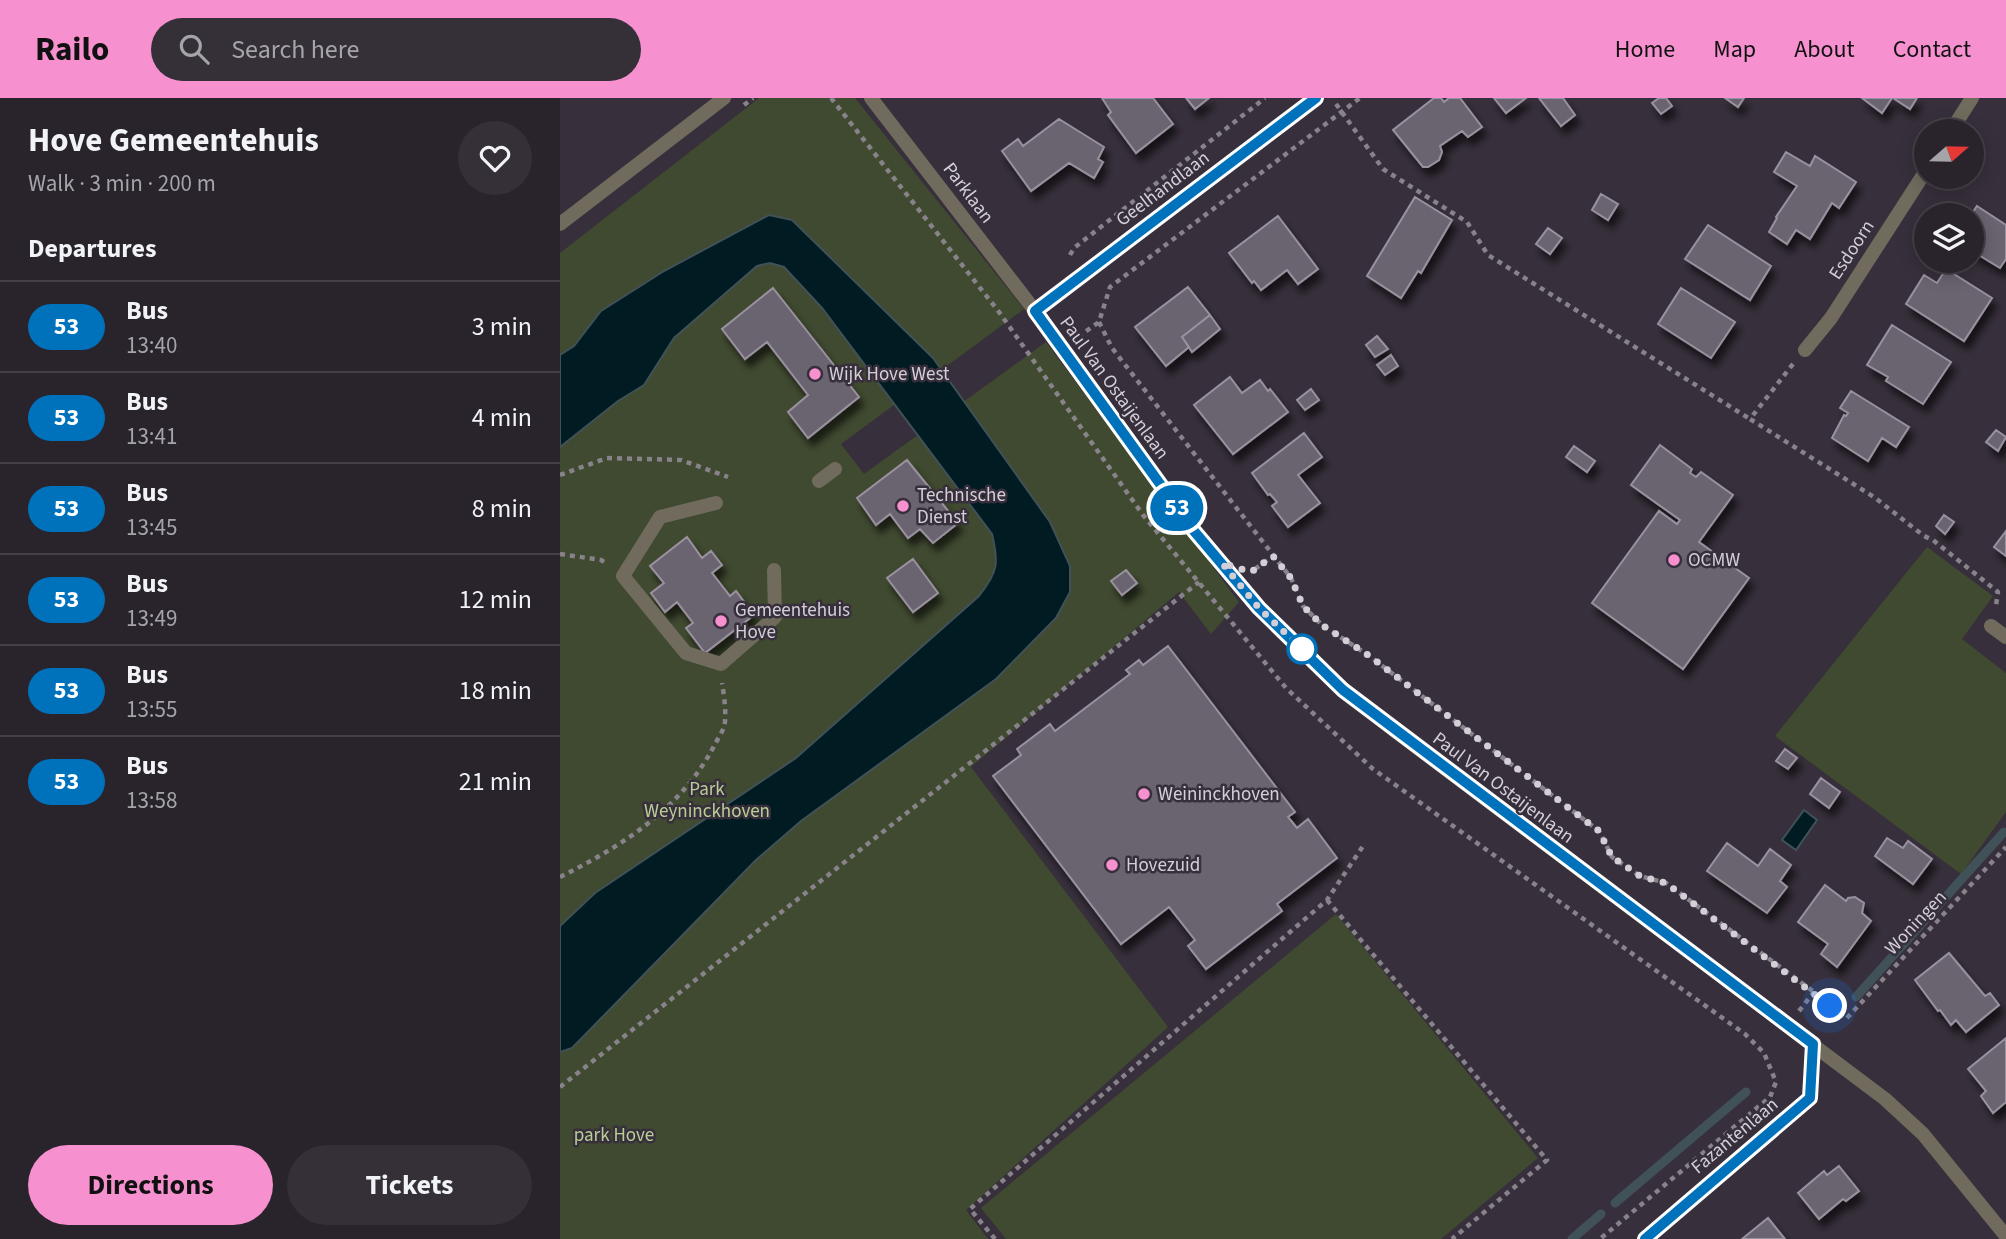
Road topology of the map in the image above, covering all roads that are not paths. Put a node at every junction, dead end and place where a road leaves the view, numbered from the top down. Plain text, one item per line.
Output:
1 (724, 98) edge
2 (871, 98) edge
3 (1315, 98) edge
4 (1972, 98) edge
5 (1959, 119) edge
6 (1914, 189) edge
7 (560, 224) edge
8 (1035, 311) junction
9 (1804, 350) road end
10 (835, 469) dead end
11 (819, 481) dead end
12 (716, 503) dead end
13 (774, 570) dead end
14 (1991, 626) road end
15 (2006, 637) edge
16 (1813, 1044) junction
17 (2006, 1236) edge
18 (1644, 1239) edge

1 - 7 street
2 - 8 street, Parklaan
3 - 8 street, Geelhandlaan
4 - 5 street
6 - 9 street, Esdoorn
8 - 16 street, Paul Van Ostaijenlaan
10 - 11 street
12 - 13 street
14 - 15 street
16 - 17 street, Paul Van Ostaijenlaan
16 - 18 street, Fazantenlaan

